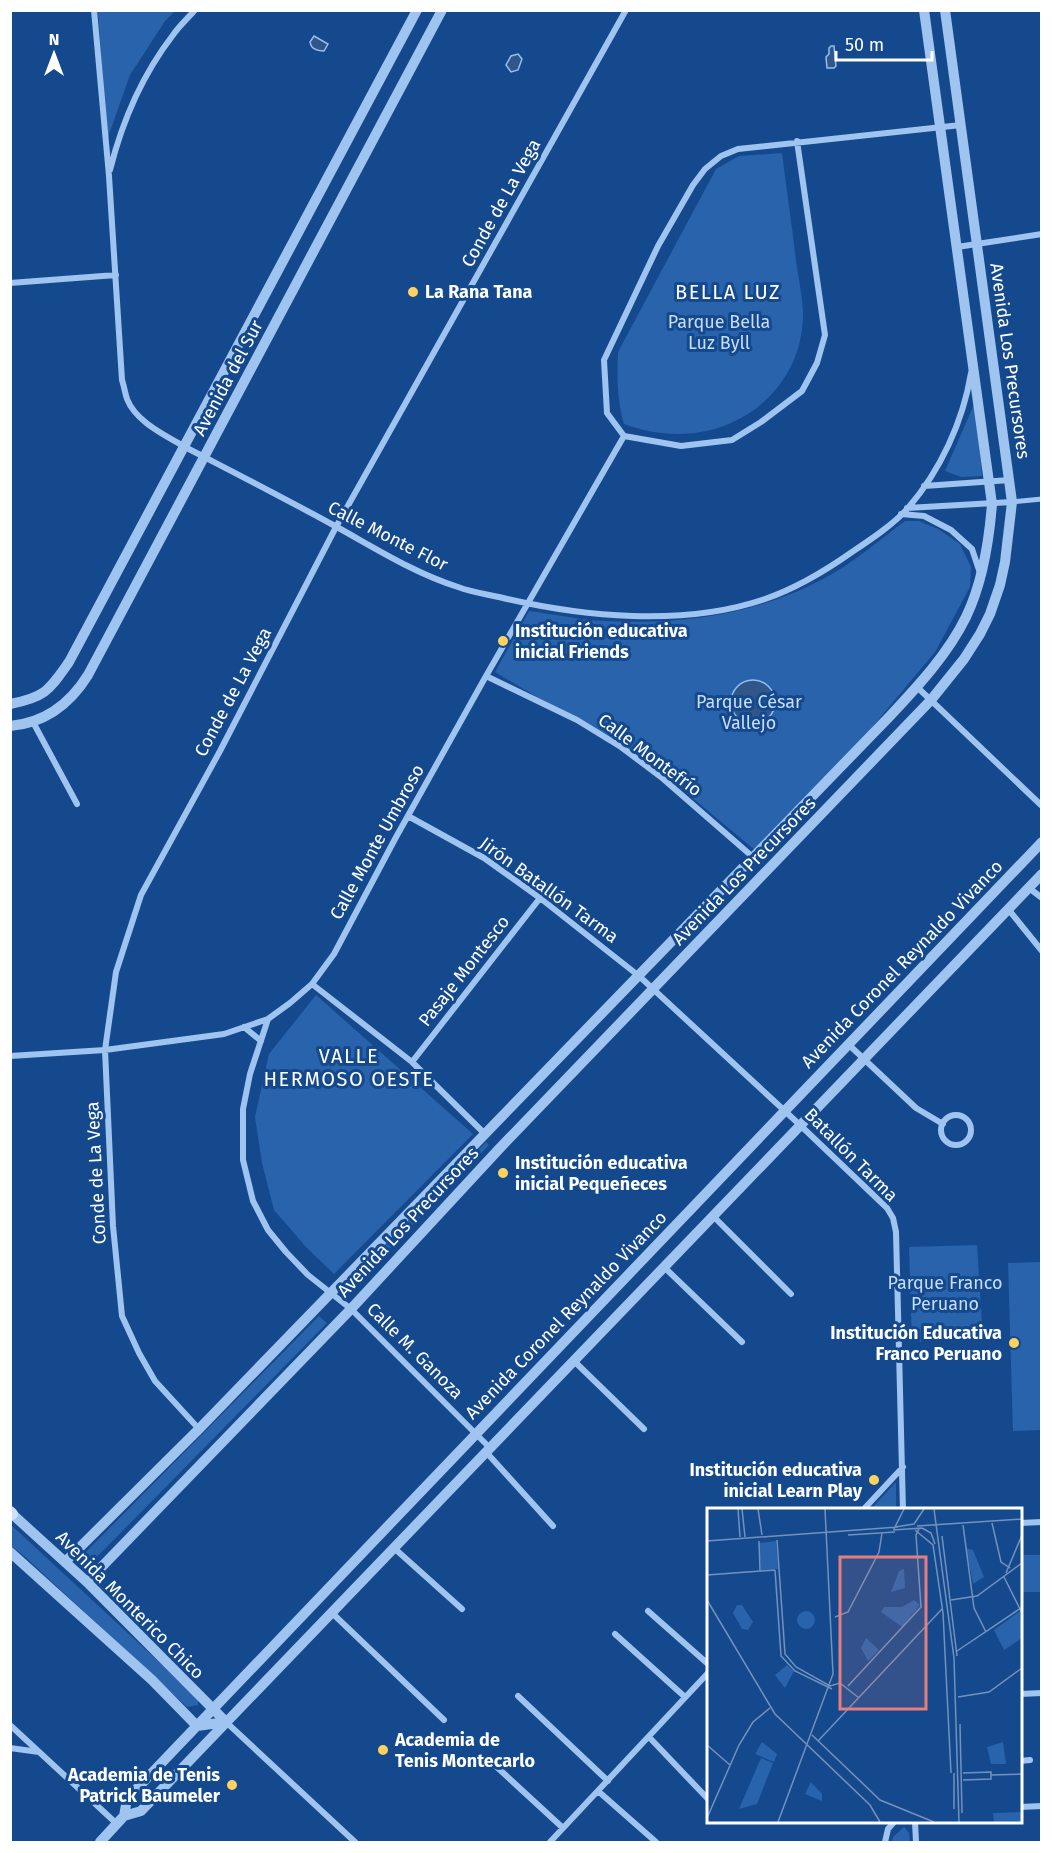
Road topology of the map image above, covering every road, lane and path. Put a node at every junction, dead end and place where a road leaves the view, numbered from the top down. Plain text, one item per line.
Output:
1 (94, 10) edge
2 (195, 10) edge
3 (417, 10) edge
4 (442, 10) edge
5 (626, 10) edge
6 (924, 10) edge
7 (945, 10) edge
8 (961, 125) junction
9 (940, 127) junction
10 (797, 141) junction
11 (344, 148) junction
12 (363, 159) junction
13 (109, 176) junction
14 (1041, 234) edge
15 (977, 243) junction
16 (957, 247) junction
17 (116, 275) junction
18 (10, 283) edge
19 (973, 360) junction
20 (624, 436) junction
21 (185, 447) junction
22 (205, 457) junction
23 (1010, 480) junction
24 (990, 481) junction
25 (924, 486) junction
26 (1041, 499) edge
27 (1012, 502) junction
28 (992, 504) junction
29 (908, 508) junction
30 (901, 514) junction
31 (336, 526) junction
32 (981, 579) junction
33 (526, 604) junction
34 (486, 676) junction
35 (917, 687) junction
36 (931, 700) junction
37 (10, 704) edge
38 (33, 722) junction
39 (10, 726) edge
40 (77, 804) dead end
41 (1041, 806) edge
42 (408, 816) junction
43 (1041, 842) edge
44 (754, 858) junction
45 (1041, 874) edge
46 (1029, 888) junction
47 (540, 897) junction
48 (1041, 898) edge
49 (1008, 909) junction
50 (1041, 951) edge
51 (639, 976) junction
52 (312, 984) junction
53 (653, 988) junction
54 (268, 1019) junction
55 (244, 1027) junction
56 (261, 1041) junction
57 (848, 1044) junction
58 (105, 1050) junction
59 (10, 1056) edge
60 (864, 1059) junction
61 (412, 1062) junction
62 (785, 1111) junction
63 (943, 1124) junction
64 (800, 1125) junction
65 (484, 1134) junction
66 (713, 1216) junction
67 (664, 1267) junction
68 (628, 1275) junction
69 (643, 1289) junction
70 (331, 1293) junction
71 (791, 1294) dead end
72 (351, 1309) junction
73 (742, 1342) dead end
74 (574, 1361) junction
75 (199, 1429) junction
76 (644, 1429) dead end
77 (476, 1433) junction
78 (488, 1450) junction
79 (903, 1467) junction
80 (864, 1508) edge
81 (903, 1508) edge
82 (11, 1513) edge
83 (1041, 1522) edge
84 (1022, 1523) edge
85 (553, 1526) dead end
86 (394, 1548) junction
87 (10, 1552) edge
88 (65, 1562) junction
89 (87, 1582) junction
90 (462, 1609) dead end
91 (648, 1611) dead end
92 (332, 1612) junction
93 (615, 1634) dead end
94 (707, 1663) edge
95 (707, 1674) edge
96 (1041, 1693) edge
97 (1022, 1694) edge
98 (519, 1695) dead end
99 (686, 1697) junction
100 (213, 1709) junction
101 (444, 1720) dead end
102 (226, 1722) junction
103 (10, 1725) edge
104 (197, 1725) junction
105 (649, 1737) junction
106 (10, 1748) edge
107 (40, 1753) junction
108 (487, 1758) dead end
109 (1030, 1760) dead end
110 (1022, 1761) edge
111 (608, 1781) junction
112 (598, 1791) junction
113 (707, 1798) edge
114 (1041, 1806) edge
115 (1022, 1807) edge
116 (121, 1820) junction
117 (892, 1823) edge
118 (915, 1823) edge
119 (563, 1828) junction
120 (100, 1842) edge
121 (355, 1842) edge
122 (550, 1842) edge
123 (656, 1842) edge
124 (885, 1842) edge
125 (916, 1842) edge

1 - 13 street, Calle Monte Flor
2 - 13 street, Calle Monte Flor
3 - 11 street, Avenida del Sur
4 - 12 street, Avenida del Sur
5 - 31 street, Conde de La Vega
6 - 9 street, Avenida Los Precursores
7 - 8 street, Avenida Los Precursores
8 - 9 street
8 - 15 street, Avenida Los Precursores
9 - 10 street
9 - 16 street, Avenida Los Precursores
10 - 20 street
10 - 20 street
11 - 12 street
11 - 21 street, Avenida del Sur
12 - 22 street, Avenida del Sur
13 - 17 street, Calle Monte Flor
14 - 15 street
15 - 16 street
15 - 23 street, Avenida Los Precursores
16 - 19 street, Avenida Los Precursores
17 - 18 street
17 - 21 street, Calle Monte Flor
19 - 24 street, Avenida Los Precursores
19 - 25 street
20 - 33 street, Calle Monte Umbroso
21 - 22 street, Calle Monte Flor
21 - 37 street, Avenida del Sur
22 - 31 street, Calle Monte Flor
22 - 38 street, Avenida del Sur
23 - 24 street
23 - 27 street, Avenida Los Precursores
24 - 25 street
24 - 28 street, Avenida Los Precursores
25 - 29 street
26 - 27 street
27 - 28 street
27 - 36 street, Avenida Los Precursores
28 - 29 street
28 - 32 street, Avenida Los Precursores
29 - 30 street, Calle Monte Flor
30 - 32 street
30 - 33 street, Calle Monte Flor
31 - 33 street, Calle Monte Flor
31 - 58 street, Conde de La Vega
32 - 35 street, Avenida Los Precursores
33 - 34 street, Calle Monte Umbroso
34 - 42 street, Calle Monte Umbroso
34 - 44 street, Calle Montefrío
35 - 36 street
35 - 44 street, Avenida Los Precursores
36 - 41 street
36 - 53 street, Avenida Los Precursores
38 - 39 street, Avenida del Sur
38 - 40 street
42 - 47 street, Jirón Batallón Tarma
42 - 52 street, Calle Monte Umbroso
43 - 57 street, Avenida Coronel Reynaldo Vivanco
44 - 51 street, Avenida Los Precursores
45 - 46 street, Avenida Coronel Reynaldo Vivanco
46 - 48 street
46 - 49 street, Avenida Coronel Reynaldo Vivanco
47 - 51 street, Jirón Batallón Tarma
47 - 61 street, Pasaje Montesco
49 - 50 street
49 - 60 street, Avenida Coronel Reynaldo Vivanco
51 - 53 street
51 - 65 street, Avenida Los Precursores
52 - 54 street, Calle Monte Umbroso
52 - 61 street
53 - 62 street
53 - 72 street, Avenida Los Precursores
54 - 55 street, Calle Monte Umbroso
54 - 56 street, Calle M. Ganoza
55 - 56 street
55 - 58 street, Calle Monte Umbroso
56 - 70 street, Calle M. Ganoza
57 - 60 street
57 - 62 street, Avenida Coronel Reynaldo Vivanco
58 - 59 street, Calle Monte Umbroso
58 - 75 street, Conde de La Vega
60 - 63 street
60 - 64 street, Avenida Coronel Reynaldo Vivanco
61 - 65 street
62 - 64 street, Batallón Tarma
62 - 68 street, Avenida Coronel Reynaldo Vivanco
63 - 63 street
64 - 66 street, Avenida Coronel Reynaldo Vivanco
64 - 79 street, Batallón Tarma
65 - 70 street, Avenida Los Precursores
66 - 67 street, Avenida Coronel Reynaldo Vivanco
66 - 71 street
67 - 69 street, Avenida Coronel Reynaldo Vivanco
67 - 73 street
68 - 69 street
68 - 77 street, Avenida Coronel Reynaldo Vivanco
69 - 74 street, Avenida Coronel Reynaldo Vivanco
70 - 72 street, Calle M. Ganoza
70 - 75 street, Avenida Los Precursores
72 - 77 street, Calle M. Ganoza
72 - 89 street, Avenida Los Precursores
74 - 76 street
74 - 78 street, Avenida Coronel Reynaldo Vivanco
75 - 88 street, Avenida Los Precursores
77 - 78 street, Calle M. Ganoza
77 - 100 street, Avenida Coronel Reynaldo Vivanco
78 - 85 street, Calle M. Ganoza
78 - 86 street, Avenida Coronel Reynaldo Vivanco
79 - 80 street
79 - 81 street, Batallón Tarma
82 - 88 street, Avenida Monterico Chico
83 - 84 street
86 - 90 street
86 - 92 street, Avenida Coronel Reynaldo Vivanco
87 - 104 street
88 - 89 street, Avenida Monterico Chico
89 - 100 street, Avenida Monterico Chico
91 - 94 street
92 - 101 street
92 - 102 street, Avenida Coronel Reynaldo Vivanco
93 - 99 street
95 - 99 street
96 - 97 street
98 - 111 street
99 - 105 street
100 - 102 street, Avenida Monterico Chico
100 - 104 street, Avenida Coronel Reynaldo Vivanco
102 - 104 street
102 - 116 street, Avenida Coronel Reynaldo Vivanco
102 - 121 street, Avenida Monterico Chico
103 - 107 street
104 - 116 street, Avenida Coronel Reynaldo Vivanco
105 - 111 street
105 - 113 street
106 - 107 street
107 - 116 street
108 - 119 street
109 - 110 street
111 - 112 street
112 - 119 street
112 - 123 street
114 - 115 street
116 - 120 street, Avenida Coronel Reynaldo Vivanco
117 - 124 street
118 - 125 street
119 - 122 street

